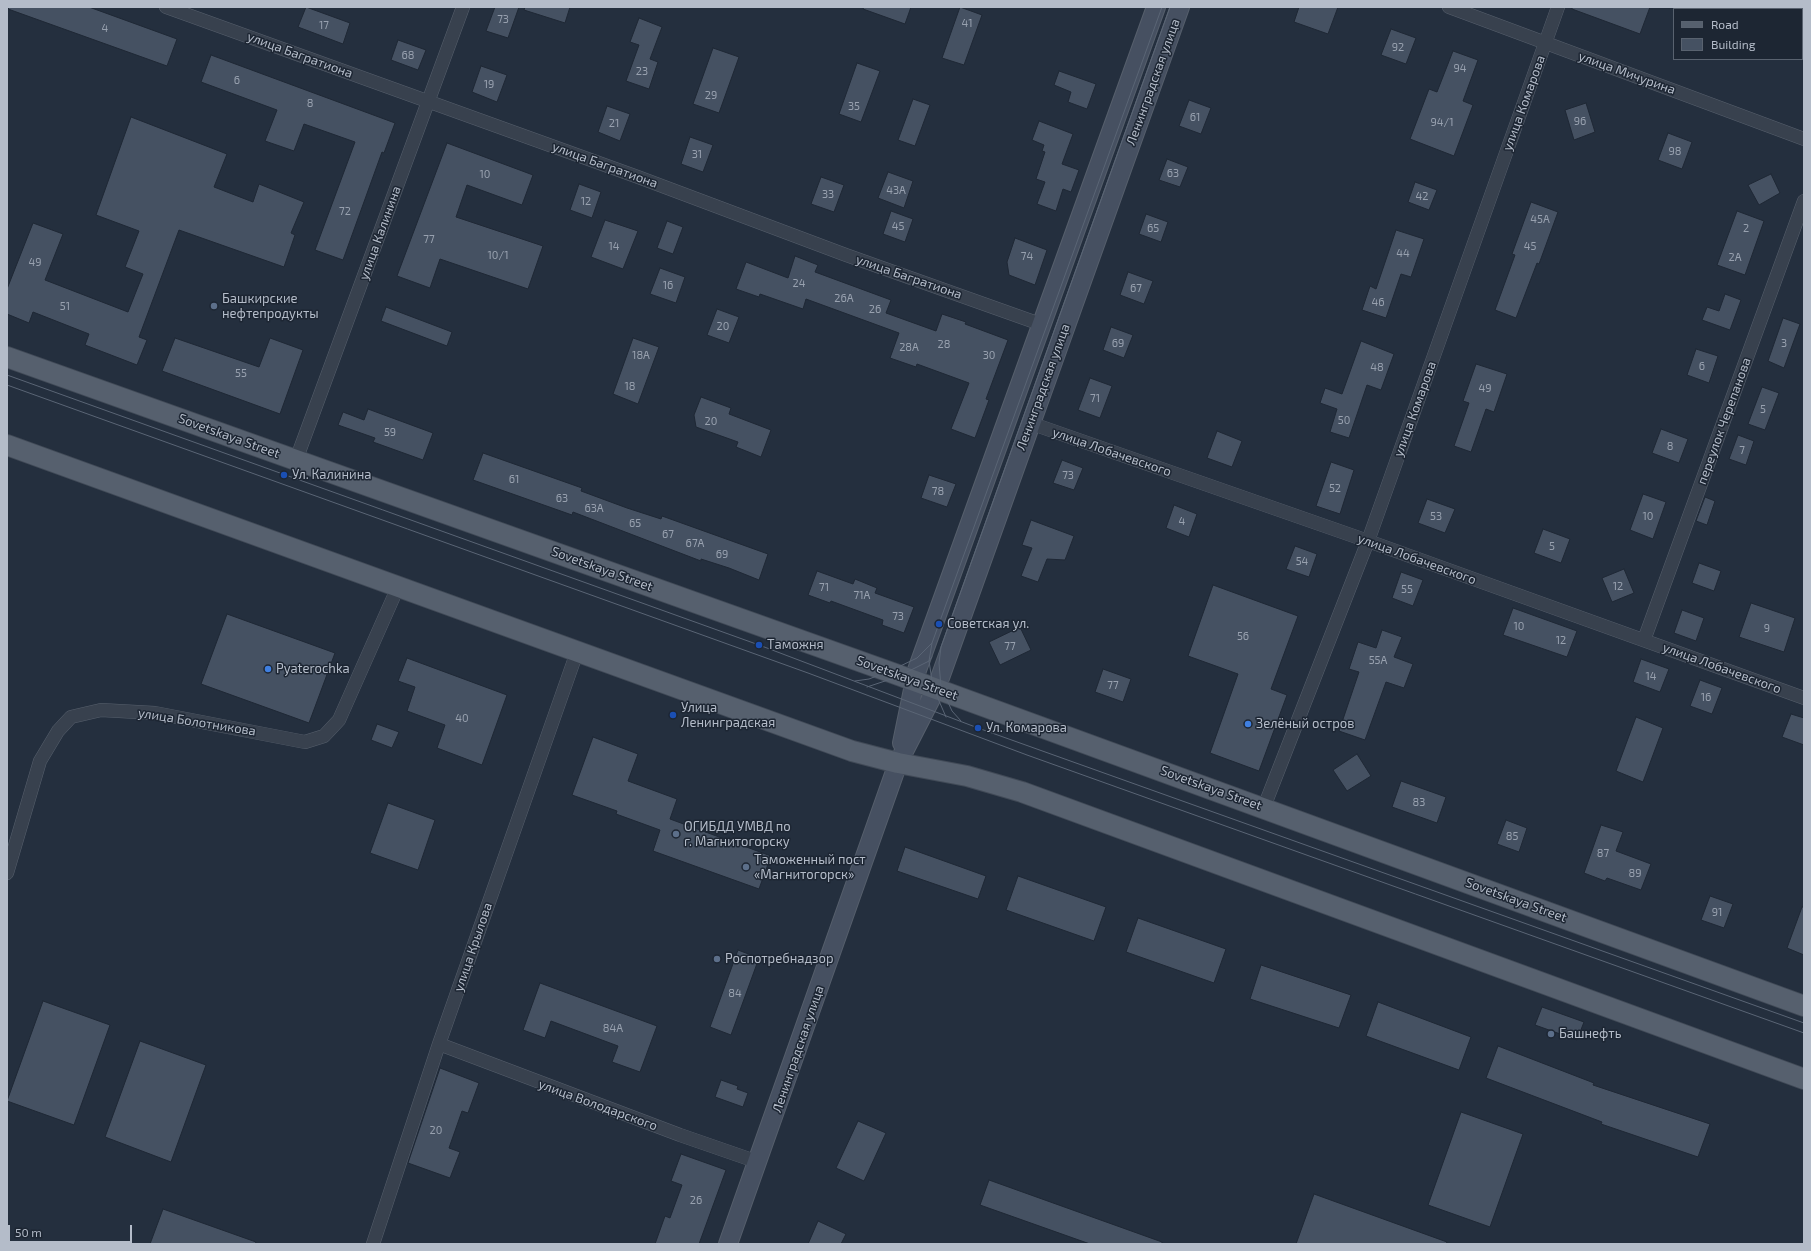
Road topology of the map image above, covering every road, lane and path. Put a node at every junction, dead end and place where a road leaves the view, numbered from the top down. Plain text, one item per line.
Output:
1 (166, 7) edge
2 (463, 7) edge
3 (1156, 7) edge
4 (1180, 7) edge
5 (1450, 7) edge
6 (1558, 7) edge
7 (1545, 42) junction
8 (428, 102) junction
9 (1804, 139) edge
10 (1804, 201) edge
11 (1043, 325) junction
12 (7, 357) edge
13 (1030, 423) junction
14 (7, 446) edge
15 (296, 460) junction
16 (1368, 541) junction
17 (398, 587) junction
18 (1644, 640) junction
19 (576, 652) junction
20 (915, 681) junction
21 (936, 689) junction
22 (1804, 698) edge
23 (898, 763) junction
24 (1264, 807) junction
25 (7, 873) edge
26 (1804, 1006) edge
27 (439, 1044) junction
28 (1804, 1079) edge
29 (758, 1162) junction
30 (373, 1244) edge
31 (728, 1244) edge

1 - 8 street, улица Багратиона
2 - 8 street, улица Калинина
3 - 11 main road, Ленинградская улица
4 - 13 main road, Ленинградская улица
5 - 7 street, улица Мичурина
6 - 7 street, улица Комарова
7 - 9 street, улица Мичурина
7 - 16 street, улица Комарова
8 - 11 street, улица Багратиона
8 - 15 street, улица Калинина
10 - 18 street, переулок Черепанова
11 - 20 main road, Ленинградская улица
12 - 15 main road, Sovetskaya Street
13 - 16 street, улица Лобачевского
13 - 21 main road, Ленинградская улица
14 - 17 main road
15 - 20 main road, Sovetskaya Street
16 - 18 street, улица Лобачевского
16 - 24 street, улица Комарова
17 - 19 main road
17 - 25 street, улица Болотникова
18 - 22 street, улица Лобачевского
19 - 23 main road
19 - 27 street, улица Крылова
20 - 21 main road, Sovetskaya Street
20 - 23 main road, Ленинградская улица
21 - 23 main road, Ленинградская улица
21 - 24 main road, Sovetskaya Street
23 - 28 main road
23 - 29 main road, Ленинградская улица
24 - 26 main road, Sovetskaya Street
27 - 29 street, улица Володарского
27 - 30 street, улица Крылова
29 - 31 main road, Ленинградская улица

